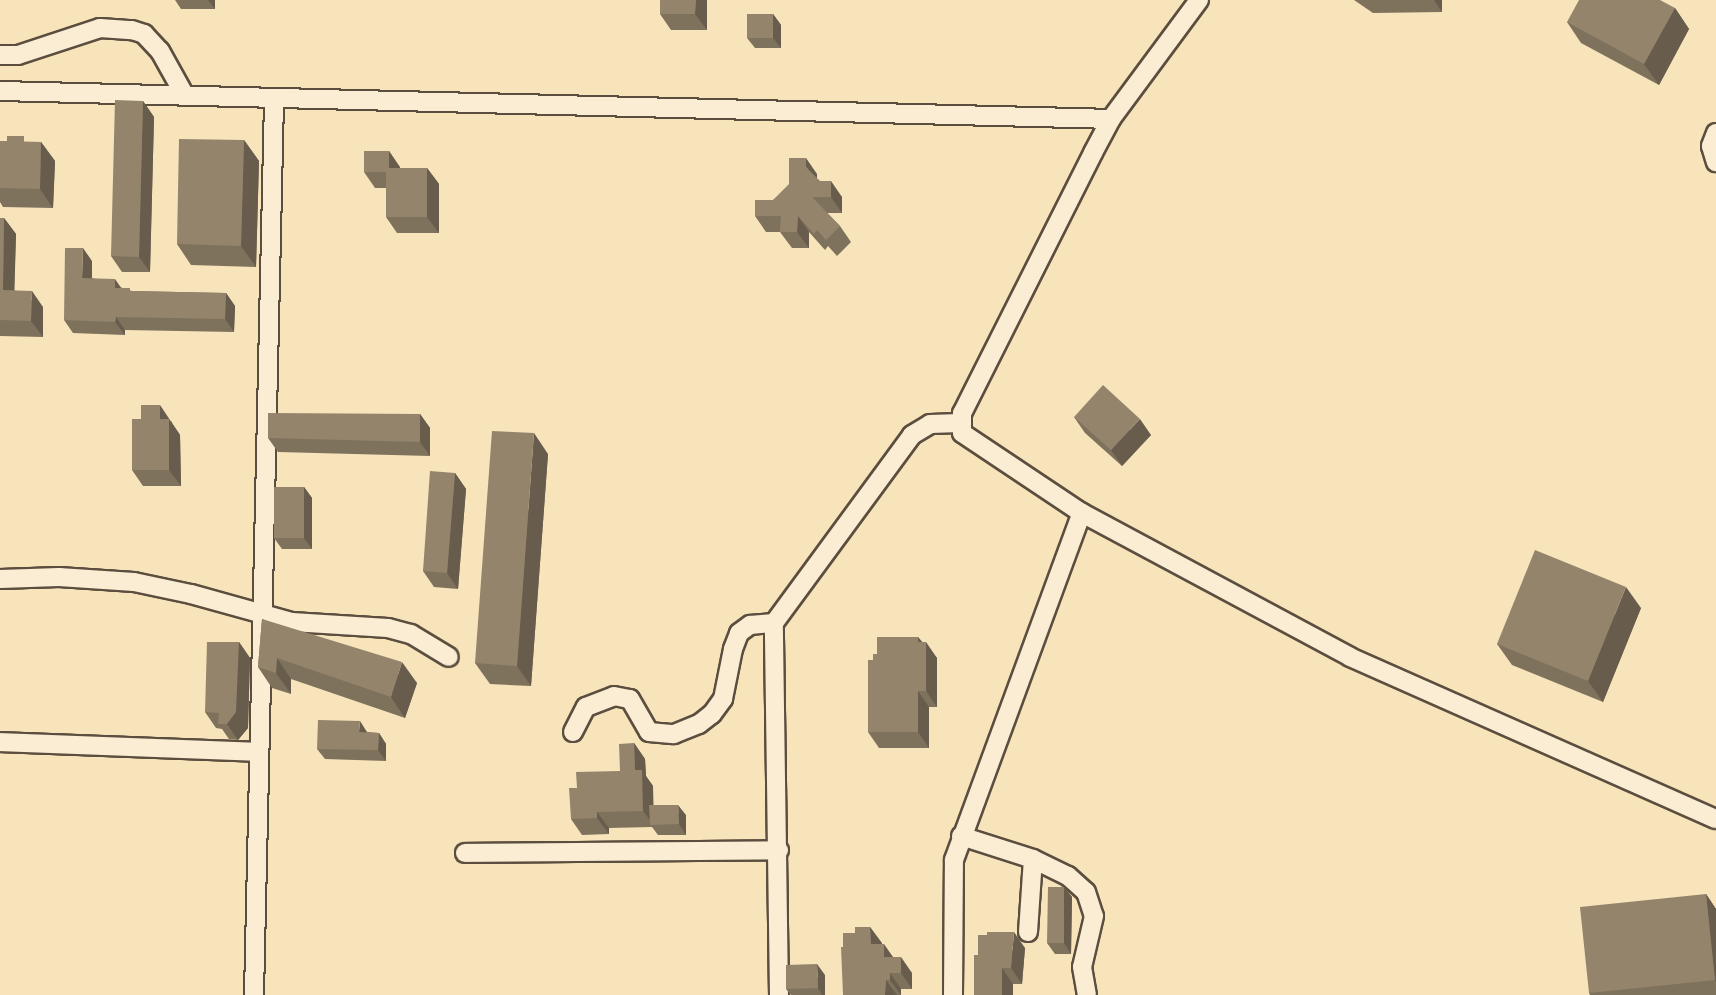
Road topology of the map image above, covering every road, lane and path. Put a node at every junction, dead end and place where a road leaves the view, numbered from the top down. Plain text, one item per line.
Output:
1 (1199, 0) edge
2 (0, 55) edge
3 (0, 91) edge
4 (184, 94) junction
5 (274, 100) junction
6 (1111, 119) junction
7 (1716, 133) edge
8 (1716, 162) edge
9 (960, 423) junction
10 (1082, 513) junction
11 (0, 579) edge
12 (264, 616) junction
13 (774, 623) junction
14 (449, 657) dead end
15 (573, 732) dead end
16 (0, 742) edge
17 (260, 752) junction
18 (1716, 819) edge
19 (961, 836) junction
20 (779, 850) junction
21 (465, 853) dead end
22 (1033, 859) junction
23 (1028, 932) dead end
24 (254, 995) edge
25 (779, 995) edge
26 (953, 995) edge
27 (1087, 995) edge

1 - 6 street
2 - 4 street
3 - 4 street
4 - 5 street
5 - 6 street
5 - 12 street
6 - 9 street
7 - 8 street
9 - 10 street
9 - 13 street
10 - 18 street
10 - 19 street
11 - 12 street
12 - 14 street
12 - 17 street
13 - 15 street
13 - 20 street
16 - 17 street
17 - 24 street
19 - 22 street
19 - 26 street
20 - 21 street
20 - 25 street
22 - 23 street
22 - 27 street

